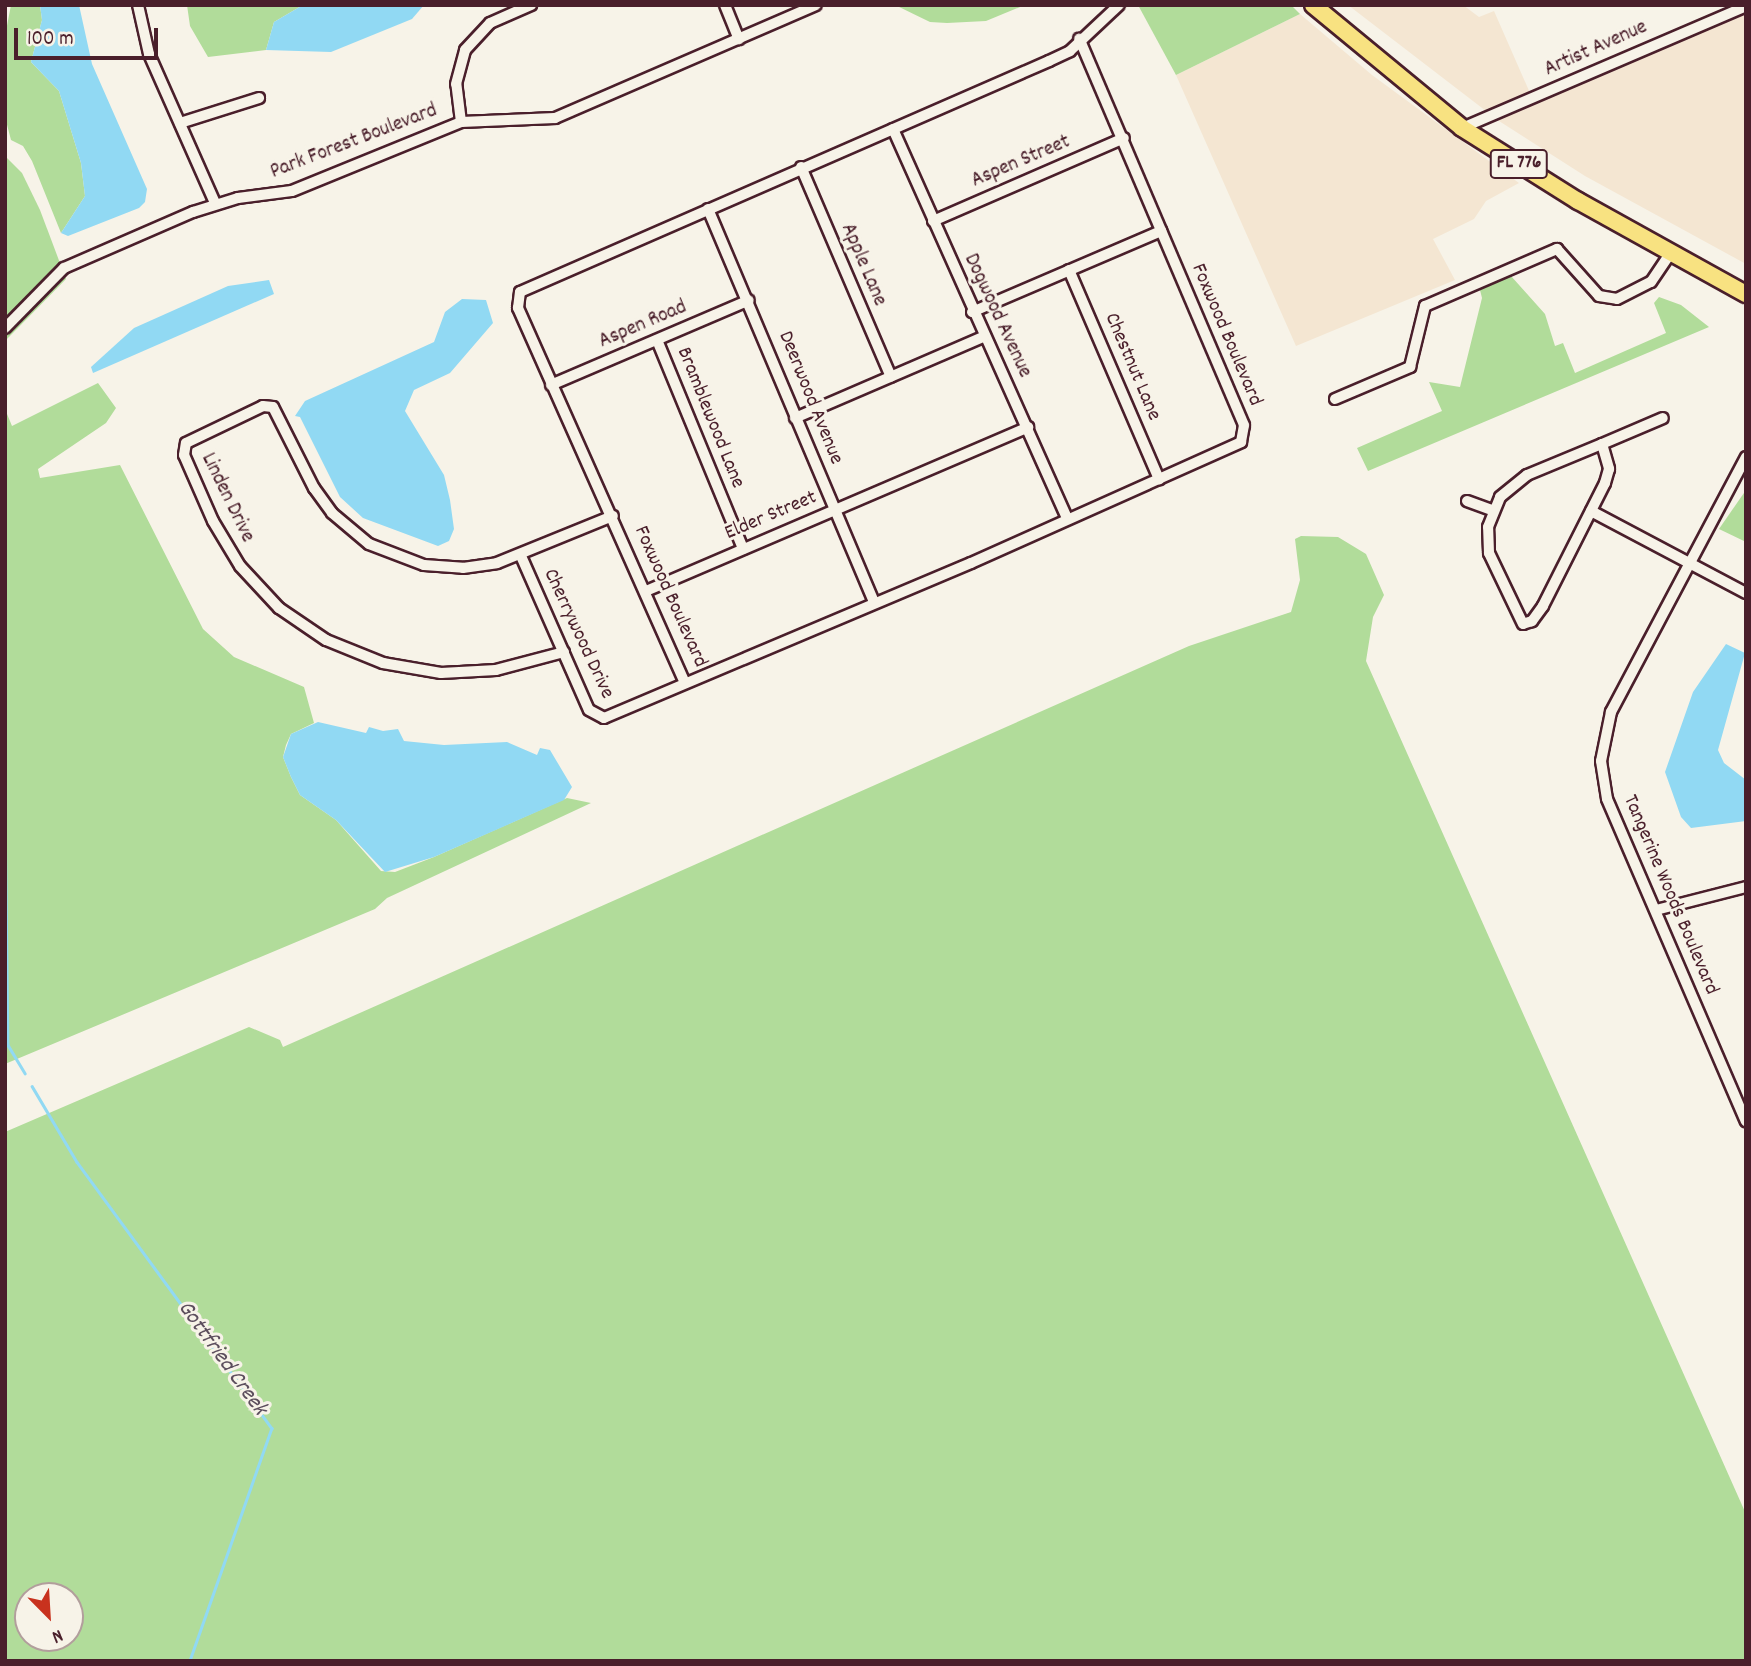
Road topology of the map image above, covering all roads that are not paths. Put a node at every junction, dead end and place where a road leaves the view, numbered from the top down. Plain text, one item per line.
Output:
1 (138, 5) edge
2 (531, 5) edge
3 (725, 5) edge
4 (816, 5) edge
5 (1119, 5) edge
6 (1313, 5) edge
7 (1746, 6) edge
8 (739, 39) junction
9 (1079, 39) junction
10 (259, 98) dead end
11 (461, 122) junction
12 (180, 123) junction
13 (1462, 128) junction
14 (893, 129) junction
15 (1124, 138) junction
16 (801, 167) junction
17 (215, 203) junction
18 (708, 209) junction
19 (933, 221) junction
20 (1161, 231) junction
21 (1671, 252) junction
22 (1069, 270) junction
23 (1746, 294) edge
24 (750, 300) junction
25 (972, 313) junction
26 (5, 328) edge
27 (983, 337) junction
28 (657, 340) junction
29 (891, 377) junction
30 (551, 385) junction
31 (1335, 399) dead end
32 (795, 418) junction
33 (1663, 418) dead end
34 (1028, 427) junction
35 (1602, 444) junction
36 (1746, 457) edge
37 (1159, 479) junction
38 (1467, 501) dead end
39 (835, 510) junction
40 (1492, 510) junction
41 (1591, 511) junction
42 (613, 516) junction
43 (1067, 519) junction
44 (743, 549) junction
45 (521, 556) junction
46 (1689, 563) junction
47 (646, 591) junction
48 (1746, 593) edge
49 (874, 602) junction
50 (564, 652) junction
51 (685, 683) junction
52 (1746, 887) edge
53 (1656, 911) junction
54 (1742, 1101) edge
55 (1746, 1121) edge

1 - 12 street
2 - 11 street
3 - 8 street
4 - 8 street, Park Forest Boulevard
5 - 9 street, Foxwood Boulevard
6 - 13 main road, FL 776
7 - 13 street, Artist Avenue
8 - 11 street, Park Forest Boulevard
9 - 14 street, Foxwood Boulevard
9 - 15 street, Foxwood Boulevard
10 - 12 street
11 - 17 street, Park Forest Boulevard
12 - 17 street
13 - 21 main road, FL 776
14 - 16 street, Foxwood Boulevard
14 - 19 street, Dogwood Avenue
15 - 19 street, Aspen Street
15 - 20 street, Foxwood Boulevard
16 - 18 street, Foxwood Boulevard
16 - 29 street, Apple Lane
17 - 26 street, Park Forest Boulevard
18 - 24 street, Deerwood Avenue
18 - 30 street, Foxwood Boulevard
19 - 25 street, Dogwood Avenue
20 - 22 street
20 - 37 street, Foxwood Boulevard
21 - 23 main road, FL 776
21 - 31 street
22 - 25 street
22 - 37 street, Chestnut Lane
24 - 28 street, Aspen Road
24 - 32 street, Deerwood Avenue
25 - 27 street, Dogwood Avenue
27 - 29 street
27 - 34 street, Dogwood Avenue
28 - 30 street, Aspen Road
28 - 44 street, Bramblewood Lane
29 - 32 street
30 - 42 street, Foxwood Boulevard
32 - 39 street, Deerwood Avenue
33 - 35 street
34 - 39 street, Elder Street
34 - 43 street, Dogwood Avenue
35 - 40 street
35 - 41 street
36 - 46 street, Tangerine Woods Boulevard
37 - 43 street, Foxwood Boulevard
38 - 40 street
39 - 44 street, Elder Street
39 - 49 street, Deerwood Avenue
40 - 41 street
41 - 46 street
42 - 45 street, Linden Drive
42 - 47 street, Foxwood Boulevard
43 - 49 street, Foxwood Boulevard
44 - 47 street, Elder Street
45 - 50 street, Cherrywood Drive
45 - 50 street, Linden Drive
46 - 48 street
46 - 53 street, Tangerine Woods Boulevard
47 - 51 street, Foxwood Boulevard
49 - 51 street, Foxwood Boulevard
50 - 51 street, Cherrywood Drive
52 - 53 street
53 - 54 street, Tangerine Woods Boulevard
54 - 55 street, Tangerine Woods Boulevard

